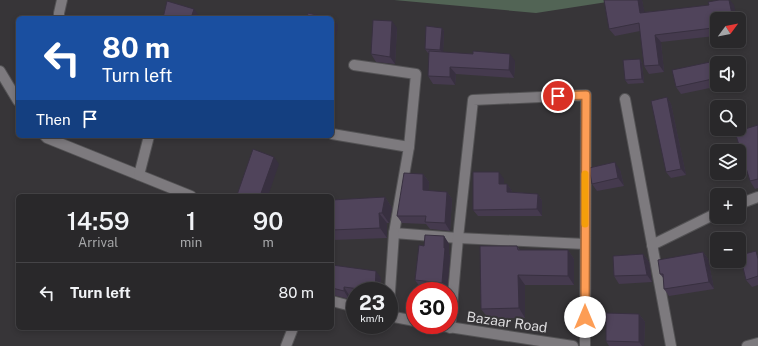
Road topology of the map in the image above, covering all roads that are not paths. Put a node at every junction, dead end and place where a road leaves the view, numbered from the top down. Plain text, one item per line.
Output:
1 (62, 0) edge
2 (59, 16) edge
3 (354, 65) dead end
4 (0, 71) edge
5 (16, 98) edge
6 (625, 99) dead end
7 (334, 134) edge
8 (47, 138) edge
9 (148, 138) edge
10 (409, 147) junction
11 (139, 175) junction
12 (186, 194) edge
13 (758, 197) edge
14 (746, 201) edge
15 (710, 216) edge
16 (394, 233) junction
17 (458, 238) junction
18 (585, 244) junction
19 (652, 245) junction
20 (391, 282) edge
21 (454, 282) edge
22 (334, 302) edge
23 (346, 305) edge
24 (458, 329) edge
25 (291, 330) edge
26 (758, 343) edge
27 (286, 346) edge
28 (574, 346) edge
29 (585, 346) edge
30 (671, 346) edge
31 (747, 346) edge

1 - 2 street
3 - 10 street
4 - 5 street
6 - 19 street
7 - 10 street
8 - 11 street
9 - 11 street
10 - 16 street
11 - 12 street
13 - 14 street
15 - 19 street
16 - 17 street
16 - 20 street
17 - 18 street
17 - 18 street
17 - 21 street
18 - 29 street
19 - 30 street
22 - 23 street
24 - 28 street, Bazaar Road
25 - 27 street
26 - 31 street

